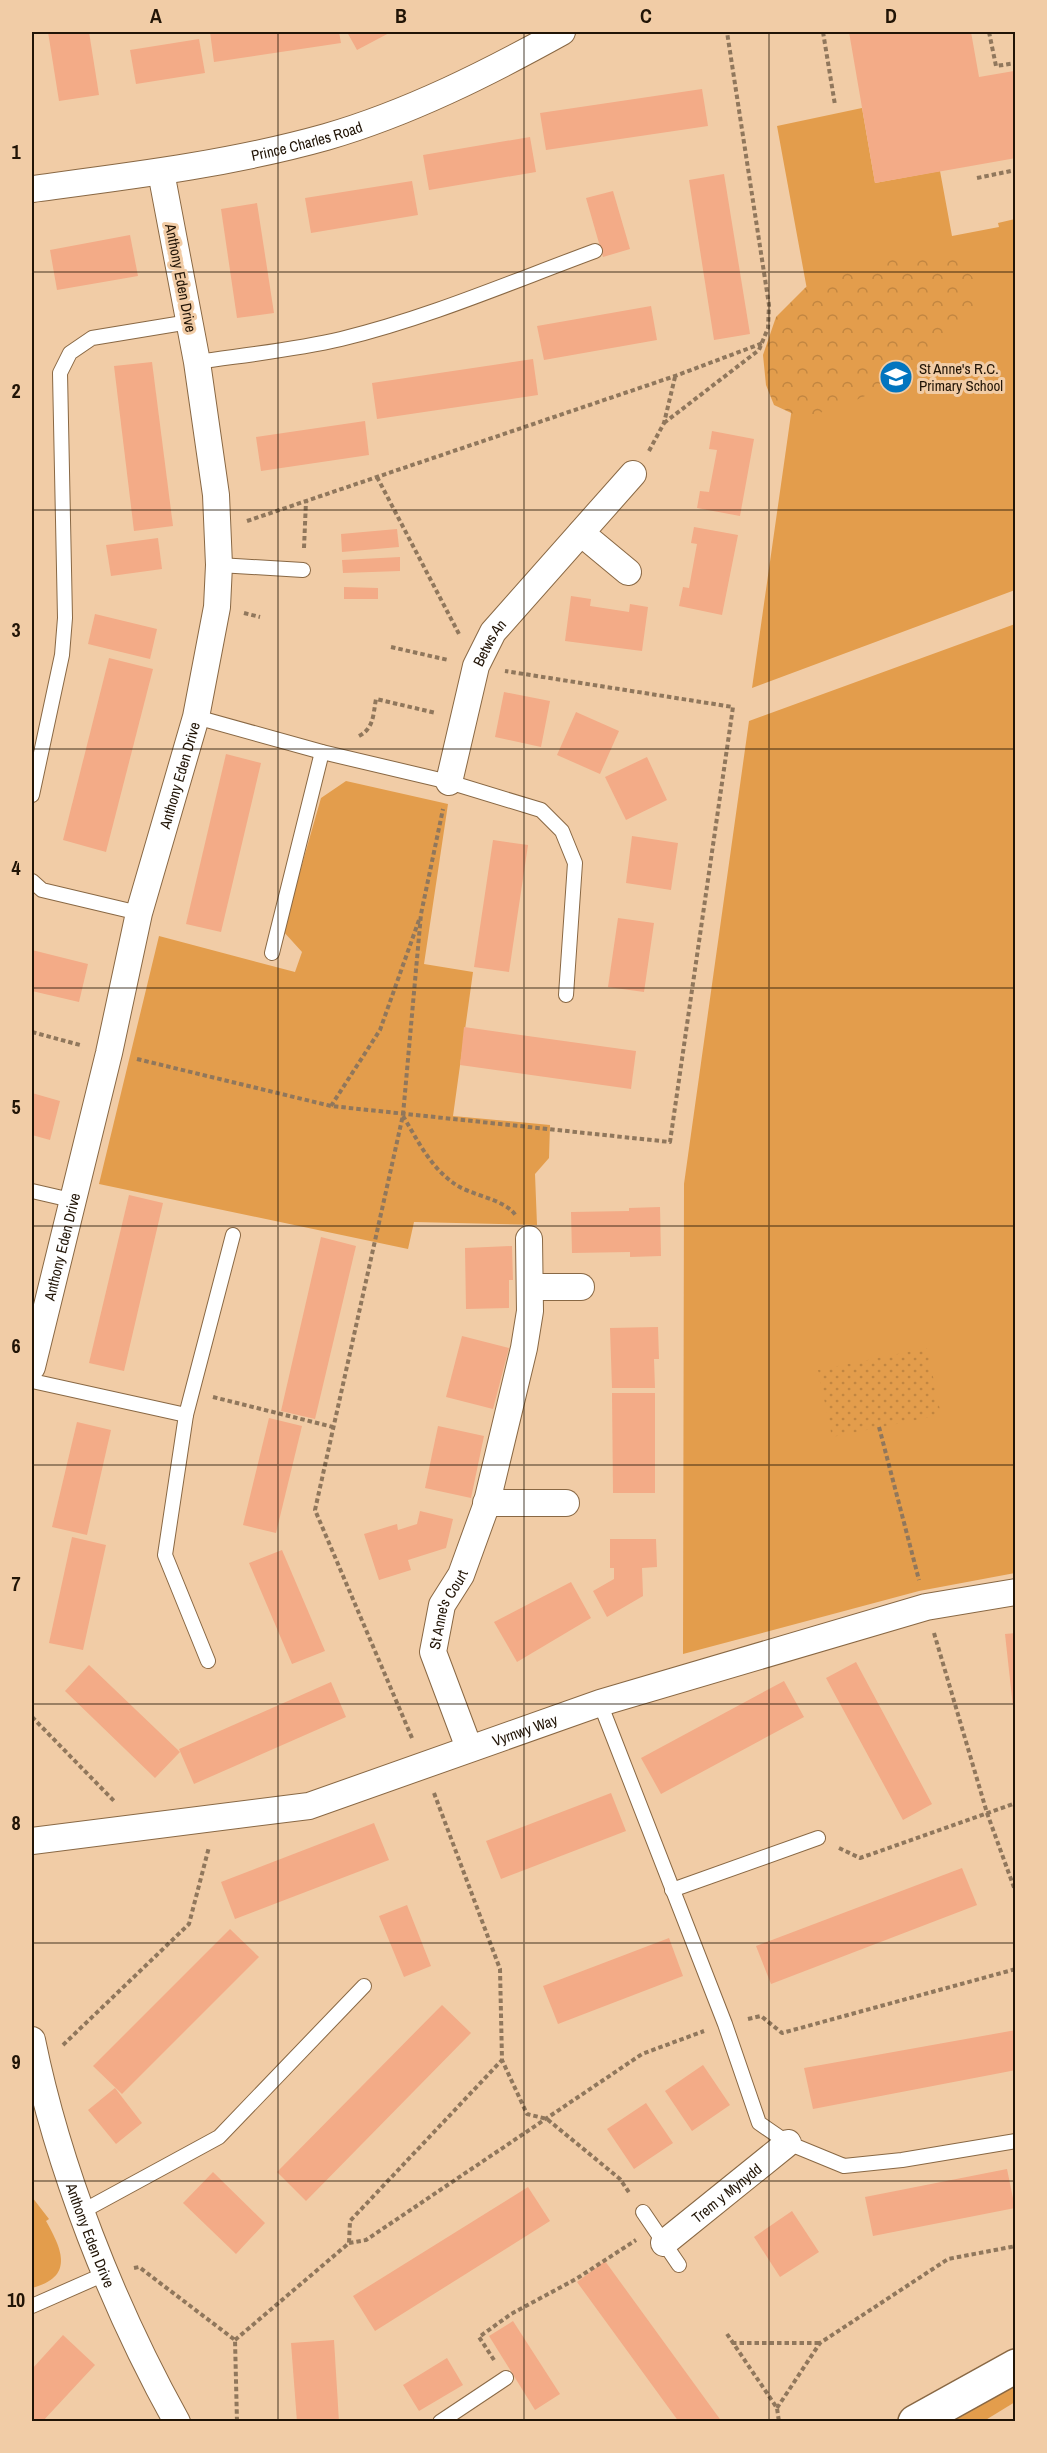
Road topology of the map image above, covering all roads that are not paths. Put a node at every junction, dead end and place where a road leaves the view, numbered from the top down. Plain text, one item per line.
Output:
1 (558, 33) edge
2 (161, 172) junction
3 (32, 189) edge
4 (595, 251) dead end
5 (189, 322) junction
6 (197, 362) junction
7 (633, 474) road end
8 (581, 533) junction
9 (219, 565) junction
10 (303, 570) road end
11 (628, 572) dead end
12 (196, 717) junction
13 (322, 752) junction
14 (449, 782) junction
15 (32, 795) edge
16 (32, 881) edge
17 (139, 913) junction
18 (272, 954) dead end
19 (566, 995) dead end
20 (32, 1191) edge
21 (71, 1200) junction
22 (233, 1235) dead end
23 (530, 1239) road end
24 (530, 1287) junction
25 (582, 1287) dead end
26 (32, 1367) edge
27 (32, 1381) edge
28 (186, 1415) junction
29 (486, 1503) junction
30 (566, 1503) dead end
31 (1016, 1592) edge
32 (208, 1661) dead end
33 (600, 1703) junction
34 (469, 1748) junction
35 (818, 1838) road end
36 (32, 1841) edge
37 (672, 1890) junction
38 (364, 1986) dead end
39 (32, 2040) edge
40 (1016, 2141) edge
41 (788, 2143) junction
42 (83, 2211) junction
43 (643, 2212) road end
44 (659, 2236) junction
45 (679, 2265) dead end
46 (107, 2273) junction
47 (32, 2306) edge
48 (1016, 2366) edge
49 (506, 2378) road end
50 (177, 2421) edge
51 (440, 2421) edge
52 (915, 2421) edge

1 - 2 street, Prince Charles Road
2 - 3 street, Prince Charles Road
2 - 5 street, Anthony Eden Drive
4 - 6 lane
5 - 6 street, Anthony Eden Drive
5 - 15 lane
6 - 9 street, Anthony Eden Drive
7 - 8 street, Betws An
8 - 11 street
8 - 14 street, Betws An
9 - 10 lane
9 - 12 street, Anthony Eden Drive
12 - 13 lane
12 - 17 street, Anthony Eden Drive
13 - 14 lane
13 - 18 lane
14 - 19 lane
16 - 17 lane
17 - 21 street, Anthony Eden Drive
20 - 21 lane
21 - 26 street, Anthony Eden Drive
22 - 28 lane
23 - 24 street, St Anne's Court
24 - 25 street
24 - 29 street, St Anne's Court
27 - 28 lane
28 - 32 lane
29 - 30 street
29 - 34 street, St Anne's Court
31 - 33 street, Vyrnwy Way
33 - 34 street, Vyrnwy Way
33 - 37 lane
34 - 36 street, Vyrnwy Way
35 - 37 lane
37 - 41 lane
38 - 42 lane
39 - 42 street, Anthony Eden Drive
40 - 41 lane
41 - 44 street, Trem y Mynydd
42 - 46 street, Anthony Eden Drive
43 - 44 lane
44 - 45 lane
46 - 47 lane
46 - 50 street, Anthony Eden Drive
48 - 52 street
49 - 51 lane

